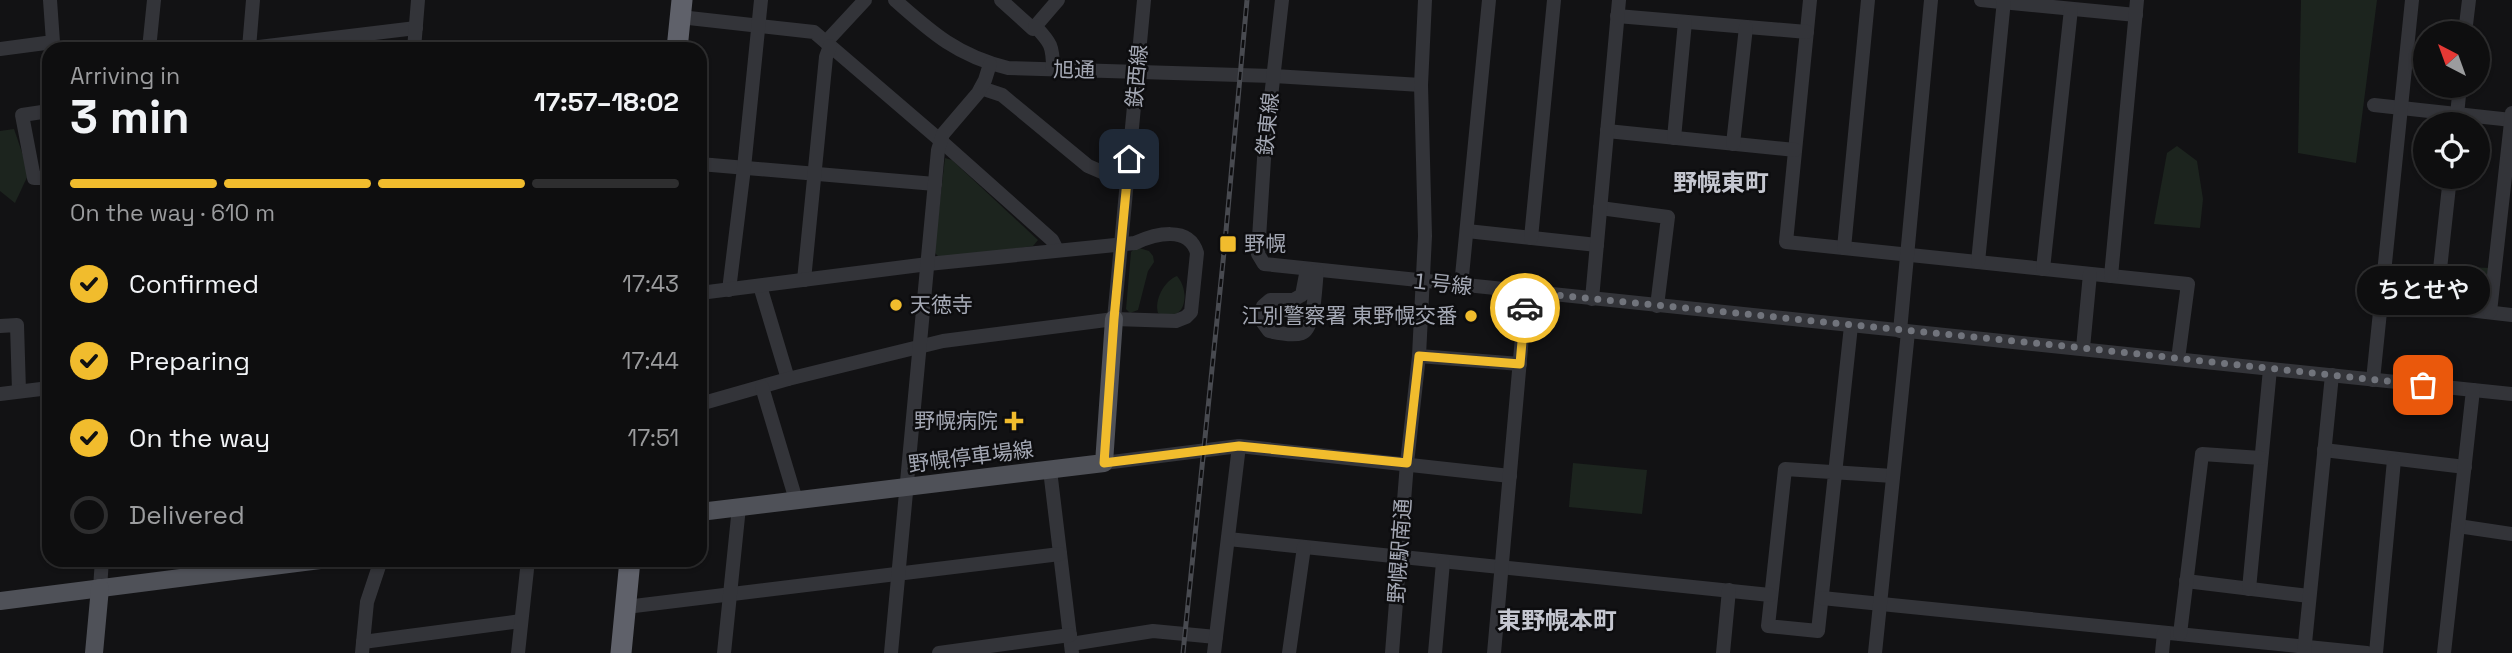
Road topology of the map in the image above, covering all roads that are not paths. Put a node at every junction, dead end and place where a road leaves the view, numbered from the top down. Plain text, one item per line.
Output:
1 (50, 0) edge
2 (154, 0) edge
3 (253, 0) edge
4 (418, 0) edge
5 (761, 0) edge
6 (865, 0) edge
7 (895, 0) edge
8 (1001, 0) edge
9 (1058, 0) edge
10 (1144, 0) edge
11 (1282, 0) edge
12 (1425, 0) edge
13 (1489, 0) edge
14 (1554, 0) edge
15 (1619, 0) edge
16 (1810, 0) edge
17 (1868, 0) edge
18 (1931, 0) edge
19 (1981, 0) edge
20 (2412, 0) edge
21 (2469, 0) edge
22 (2004, 1) edge
23 (2136, 8) edge
24 (681, 9) edge
25 (2071, 9) junction
26 (1618, 16) junction
27 (2466, 21) edge
28 (1685, 22) junction
29 (759, 26) junction
30 (1035, 26) junction
31 (1746, 27) junction
32 (416, 28) junction
33 (1807, 32) junction
34 (53, 42) edge
35 (150, 42) edge
36 (250, 42) edge
37 (299, 42) edge
38 (415, 42) edge
39 (678, 42) edge
40 (42, 43) edge
41 (828, 44) junction
42 (0, 49) edge
43 (990, 64) junction
44 (1053, 69) junction
45 (1138, 71) junction
46 (1273, 76) junction
47 (1420, 85) junction
48 (981, 88) junction
49 (2374, 105) dead end
50 (2401, 108) junction
51 (42, 112) edge
52 (2421, 112) edge
53 (2512, 113) edge
54 (2490, 120) edge
55 (2512, 120) edge
56 (1607, 131) junction
57 (1674, 138) junction
58 (941, 141) junction
59 (1733, 144) junction
60 (1795, 150) junction
61 (707, 164) edge
62 (744, 167) junction
63 (814, 174) junction
64 (1128, 174) junction
65 (42, 178) edge
66 (935, 184) junction
67 (2449, 189) edge
68 (1600, 208) junction
69 (1467, 231) junction
70 (1531, 238) junction
71 (1121, 243) junction
72 (1597, 245) junction
73 (1844, 248) junction
74 (1258, 249) joint
75 (1057, 250) junction
76 (1907, 255) junction
77 (1978, 262) junction
78 (928, 264) junction
79 (2043, 269) junction
80 (1312, 270) junction
81 (2090, 274) junction
82 (2111, 276) junction
83 (804, 280) junction
84 (1423, 282) junction
85 (760, 286) junction
86 (1461, 286) junction
87 (729, 290) junction
88 (707, 292) edge
89 (1526, 292) junction
90 (1592, 299) junction
91 (2381, 300) junction
92 (1657, 306) junction
93 (2436, 306) junction
94 (2490, 312) junction
95 (2512, 315) edge
96 (1114, 319) junction
97 (0, 326) edge
98 (1851, 326) junction
99 (1904, 331) junction
100 (920, 347) junction
101 (2083, 348) junction
102 (1419, 356) junction
103 (2178, 359) junction
104 (1520, 364) junction
105 (2270, 369) junction
106 (2332, 375) junction
107 (788, 379) junction
108 (2373, 380) junction
109 (762, 387) junction
110 (42, 388) edge
111 (2473, 390) junction
112 (19, 391) junction
113 (0, 394) edge
114 (2512, 394) edge
115 (707, 402) edge
116 (1239, 446) junction
117 (2324, 450) junction
118 (2261, 458) junction
119 (2394, 460) junction
120 (1104, 463) junction
121 (1407, 463) junction
122 (2465, 467) junction
123 (1050, 470) junction
124 (1835, 472) junction
125 (1510, 476) junction
126 (1893, 476) junction
127 (907, 487) junction
128 (796, 500) junction
129 (739, 507) junction
130 (707, 511) edge
131 (2458, 526) junction
132 (2512, 534) edge
133 (1228, 539) junction
134 (1304, 547) junction
135 (1060, 554) junction
136 (1399, 557) junction
137 (1443, 562) junction
138 (1502, 566) junction
139 (102, 567) edge
140 (265, 567) edge
141 (380, 567) edge
142 (527, 567) edge
143 (629, 567) edge
144 (898, 575) junction
145 (2186, 581) junction
146 (100, 588) junction
147 (2249, 589) junction
148 (1729, 590) junction
149 (730, 595) junction
150 (1770, 595) junction
151 (2309, 596) junction
152 (1822, 598) junction
153 (0, 601) edge
154 (1880, 605) junction
155 (626, 607) junction
156 (522, 621) junction
157 (2164, 633) junction
158 (2180, 634) junction
159 (1216, 637) junction
160 (1071, 644) edge
161 (362, 648) edge
162 (2304, 650) edge
163 (94, 653) edge
164 (518, 653) edge
165 (621, 653) edge
166 (724, 653) edge
167 (891, 653) edge
168 (939, 653) edge
169 (1214, 653) edge
170 (1289, 653) edge
171 (1392, 653) edge
172 (1435, 653) edge
173 (1494, 653) edge
174 (1723, 653) edge
175 (1875, 653) edge
176 (2162, 653) edge
177 (2367, 653) edge
178 (2376, 653) edge
179 (2444, 653) edge

1 - 34 street
2 - 35 street
3 - 36 street
4 - 32 street
5 - 29 street
6 - 41 street
7 - 43 street, 旭通
8 - 30 street
9 - 30 street
10 - 45 street, 鉄西線
11 - 46 street, 鉄東線
12 - 47 street, 野幌駅南通
13 - 69 street
14 - 70 street
15 - 26 street
16 - 33 street
17 - 73 street
18 - 76 street
19 - 22 street
20 - 50 street
21 - 27 street
22 - 25 street
22 - 77 street
23 - 25 street
23 - 82 street
24 - 29 street
24 - 39 highway
25 - 79 street
26 - 28 street
26 - 56 street
28 - 31 street
28 - 57 street
29 - 41 street
29 - 62 street
30 - 44 street
31 - 33 street
31 - 59 street
32 - 37 street
32 - 38 street
33 - 60 street
40 - 42 street
41 - 58 street
41 - 63 street
43 - 44 street, 旭通
43 - 48 street
44 - 45 street, 旭通
45 - 46 street, 旭通
45 - 64 street, 鉄西線
46 - 47 street, 旭通
46 - 74 street, 鉄東線
47 - 84 street, 野幌駅南通
48 - 58 street
48 - 64 street
49 - 50 street
50 - 52 street
50 - 91 street
51 - 65 street
53 - 55 street
54 - 55 street
55 - 94 street
56 - 57 street
56 - 68 street
57 - 59 street
58 - 66 street
58 - 75 street
59 - 60 street
60 - 73 street
61 - 62 street
62 - 63 street
62 - 87 street
63 - 66 street
63 - 83 street
64 - 71 street, 鉄西線
66 - 78 street
67 - 93 street
68 - 72 street
68 - 92 street
69 - 70 street
69 - 86 street
70 - 72 street
71 - 75 street
71 - 96 street, 鉄西線
71 - 96 street
72 - 90 street
73 - 76 street
74 - 80 street, １号線
75 - 78 street
76 - 77 street
76 - 99 street
77 - 79 street
78 - 83 street
78 - 100 street
79 - 81 street
80 - 80 street
80 - 84 street, １号線
81 - 82 street
81 - 101 street
82 - 103 street
83 - 85 street
84 - 86 street, １号線
84 - 102 street, 野幌駅南通
85 - 87 street
85 - 107 street
86 - 89 street, １号線
87 - 88 street
89 - 90 street, １号線
89 - 104 street
90 - 92 street, １号線
91 - 93 street
91 - 108 street
92 - 98 street, １号線
93 - 94 street
94 - 95 street
96 - 100 street
96 - 120 main road
97 - 112 street
98 - 99 street, １号線
98 - 124 street
99 - 101 street, １号線
99 - 126 street
100 - 107 street
100 - 127 street
101 - 103 street, １号線
102 - 104 street
102 - 121 street, 野幌駅南通
103 - 105 street, １号線
104 - 125 street
105 - 106 street, １号線
105 - 118 street
106 - 108 street, １号線
106 - 117 street
107 - 109 street
108 - 111 street, １号線
109 - 115 street
109 - 128 street
110 - 112 street
111 - 114 street, １号線
111 - 122 street
112 - 113 street
116 - 120 street
116 - 121 street
116 - 133 street
117 - 119 street
117 - 151 street
118 - 145 street
118 - 147 street
119 - 122 street
119 - 178 street
120 - 123 main road, 野幌停車場線
121 - 125 street
121 - 136 street, 野幌駅南通
122 - 131 street
123 - 127 main road, 野幌停車場線
123 - 135 street
124 - 126 street
124 - 150 street
124 - 152 street
125 - 138 street
126 - 154 street
127 - 128 main road, 野幌停車場線
127 - 144 street
128 - 129 main road, 野幌停車場線
129 - 130 main road, 野幌停車場線
129 - 149 street
131 - 132 street
131 - 179 street
133 - 134 street
133 - 159 street
134 - 136 street
134 - 170 street
135 - 144 street
135 - 160 street
136 - 137 street
136 - 171 street, 野幌駅南通
137 - 138 street
137 - 172 street
138 - 148 street
138 - 173 street
139 - 146 street
140 - 146 main road
141 - 161 street
142 - 156 street
143 - 155 highway
144 - 149 street
144 - 167 street
145 - 147 street
145 - 158 street
146 - 153 main road
146 - 163 main road
147 - 151 street
148 - 150 street
148 - 174 street
149 - 155 street
149 - 166 street
150 - 152 street
151 - 162 street
152 - 154 street
154 - 157 street
154 - 175 street
155 - 165 highway
156 - 161 street
156 - 164 street
157 - 158 street
157 - 176 street
158 - 162 street
159 - 160 street
159 - 169 street
160 - 168 street
162 - 177 street

